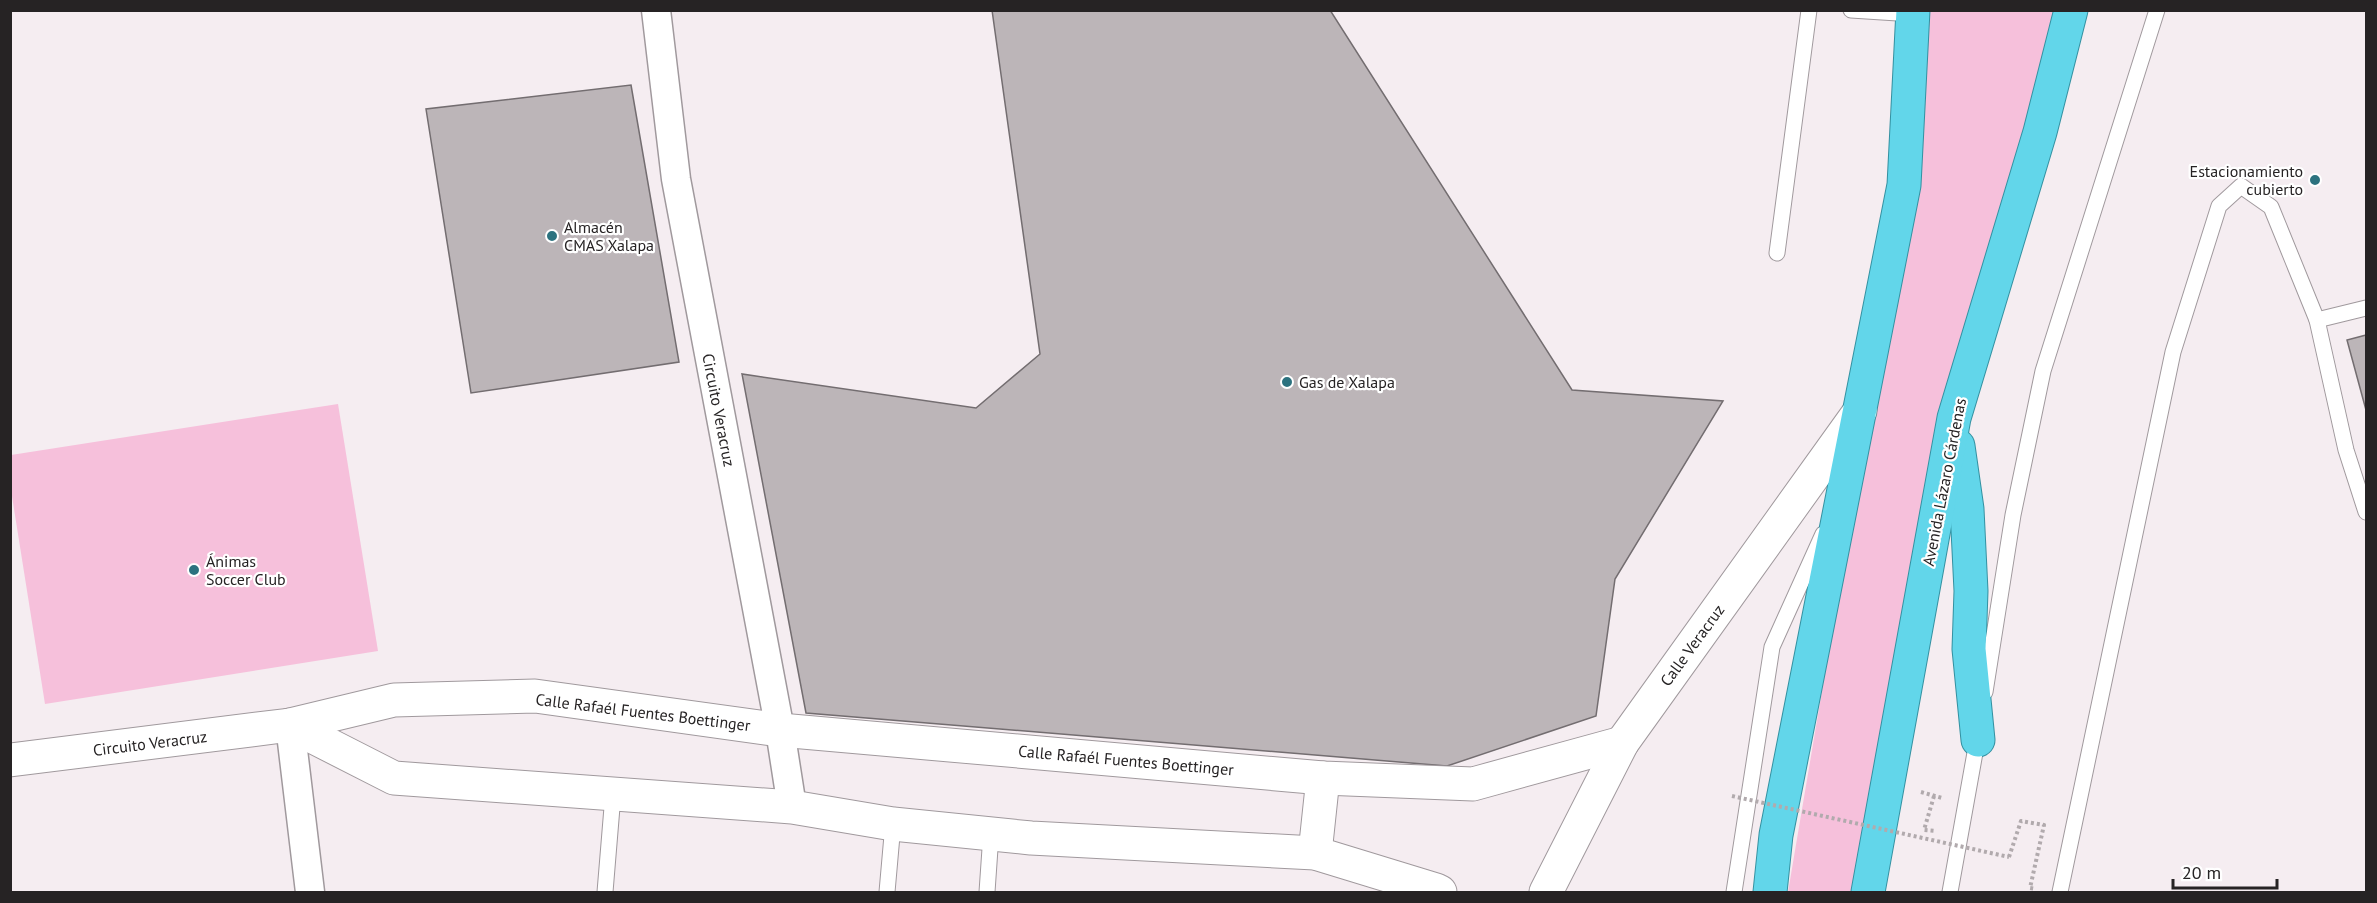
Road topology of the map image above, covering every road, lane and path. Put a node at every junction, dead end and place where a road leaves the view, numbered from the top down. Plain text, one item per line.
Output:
1 (656, 10) edge
2 (1809, 10) edge
3 (1851, 10) edge
4 (2071, 10) edge
5 (2157, 10) edge
6 (1913, 12) edge
7 (1777, 252) dead end
8 (2367, 308) edge
9 (2317, 320) junction
10 (1860, 411) junction
11 (1954, 418) junction
12 (1845, 487) junction
13 (2367, 512) edge
14 (290, 725) junction
15 (780, 730) junction
16 (1978, 740) junction
17 (1622, 743) junction
18 (10, 760) edge
19 (1323, 778) junction
20 (1888, 783) junction
21 (613, 795) junction
22 (1732, 796) dead end
23 (1934, 796) junction
24 (1966, 804) junction
25 (792, 807) junction
26 (893, 824) junction
27 (991, 834) junction
28 (1939, 841) junction
29 (1315, 854) junction
30 (2030, 888) dead end
31 (310, 892) edge
32 (605, 892) edge
33 (887, 892) edge
34 (987, 892) edge
35 (1440, 892) edge
36 (1546, 892) edge
37 (1734, 892) edge
38 (1770, 892) edge
39 (1868, 892) edge
40 (1950, 892) edge
41 (2060, 892) edge

1 - 15 street, Circuito Veracruz
2 - 7 lane
3 - 6 lane
4 - 11 highway, Avenida Lázaro Cárdenas
5 - 16 lane
6 - 10 highway
8 - 9 lane
9 - 13 lane
9 - 41 lane
10 - 12 highway
10 - 17 street, Calle Veracruz
11 - 16 highway
11 - 20 highway, Avenida Lázaro Cárdenas
12 - 37 lane
12 - 38 highway
14 - 15 street, Calle Rafaél Fuentes Boettinger
14 - 18 street, Circuito Veracruz
14 - 21 street
14 - 31 street
15 - 19 street, Calle Rafaél Fuentes Boettinger
15 - 25 street, Circuito Veracruz
16 - 24 lane
17 - 19 street, Calle Rafaél Fuentes Boettinger
17 - 36 street, Calle Veracruz
19 - 29 street
20 - 23 path
20 - 39 highway, Avenida Lázaro Cárdenas
21 - 25 street
21 - 32 lane
22 - 28 path, bridge
23 - 24 path
23 - 28 path
24 - 40 lane
25 - 26 street
26 - 27 street
26 - 33 lane
27 - 29 street
27 - 34 lane
28 - 30 path, bridge
29 - 35 street

